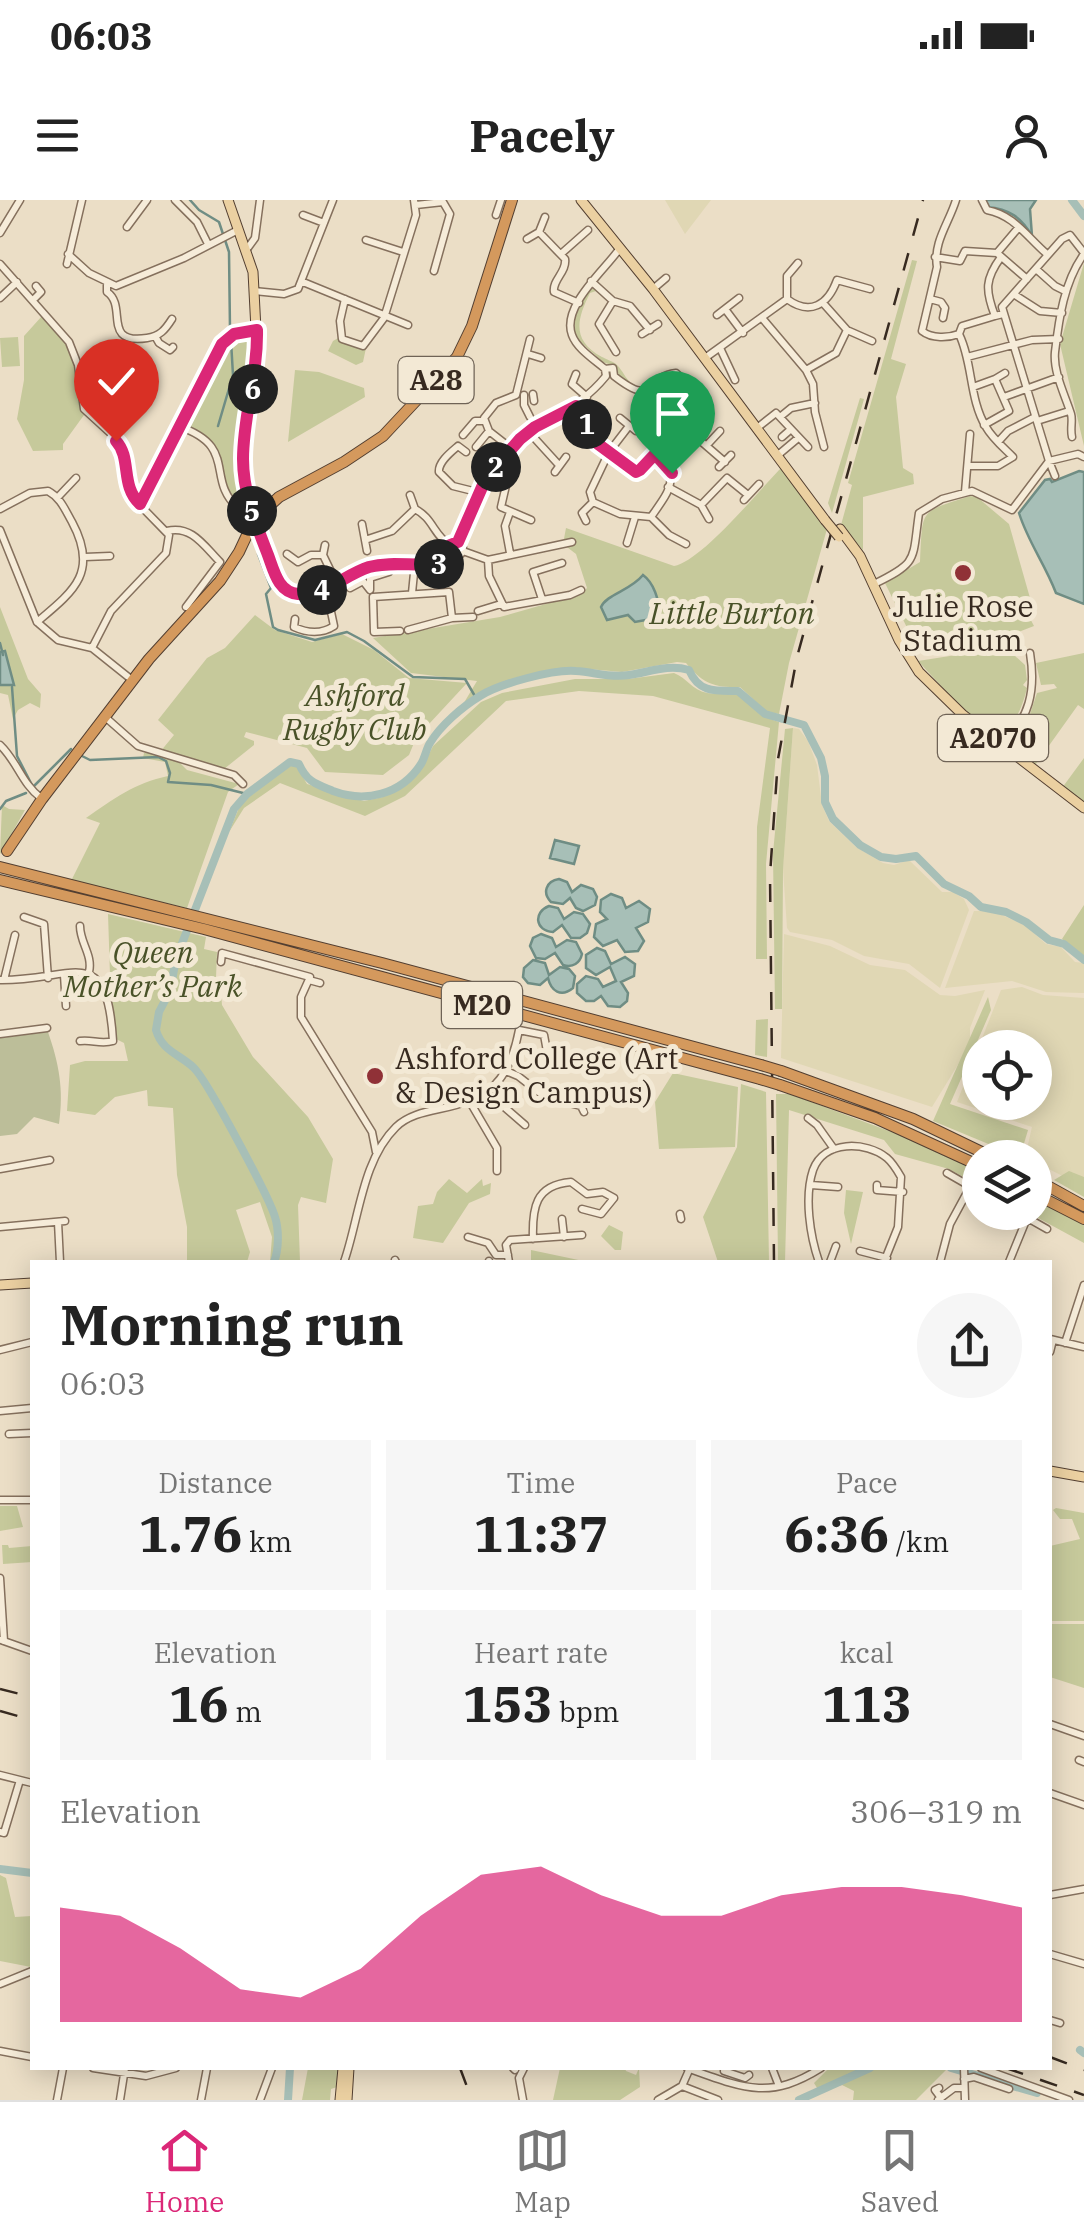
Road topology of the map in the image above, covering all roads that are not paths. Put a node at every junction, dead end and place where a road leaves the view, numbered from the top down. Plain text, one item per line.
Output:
1 (20, 200) edge
2 (82, 200) edge
3 (146, 200) edge
4 (174, 200) edge
5 (228, 200) edge
6 (260, 200) edge
7 (332, 200) edge
8 (501, 200) edge
9 (512, 200) edge
10 (581, 200) edge
11 (956, 200) edge
12 (982, 200) edge
13 (447, 202) edge
14 (415, 203) edge
15 (302, 215) dead end
16 (496, 216) dead end
17 (545, 217) dead end
18 (324, 223) junction
19 (1019, 226) junction
20 (127, 228) dead end
21 (240, 229) junction
22 (589, 230) dead end
23 (539, 232) junction
24 (0, 233) edge
25 (527, 239) dead end
26 (366, 240) dead end
27 (208, 244) junction
28 (247, 249) junction
29 (403, 252) junction
30 (562, 253) junction
31 (624, 253) junction
32 (1084, 253) edge
33 (68, 254) junction
34 (1047, 254) junction
35 (999, 255) junction
36 (936, 257) junction
37 (798, 263) dead end
38 (0, 264) edge
39 (66, 264) dead end
40 (1036, 269) junction
41 (434, 271) dead end
42 (666, 278) dead end
43 (1027, 279) junction
44 (591, 281) junction
45 (17, 282) junction
46 (302, 282) junction
47 (36, 286) dead end
48 (113, 288) junction
49 (653, 289) junction
50 (870, 289) dead end
51 (254, 291) junction
52 (1066, 291) junction
53 (1014, 295) junction
54 (0, 298) edge
55 (739, 298) dead end
56 (34, 299) junction
57 (787, 299) junction
58 (930, 299) junction
59 (345, 300) junction
60 (614, 301) junction
61 (578, 303) junction
62 (823, 303) junction
63 (725, 308) junction
64 (1062, 313) junction
65 (716, 315) dead end
66 (999, 315) junction
67 (384, 316) junction
68 (762, 318) junction
69 (943, 318) dead end
70 (172, 319) dead end
71 (658, 324) dead end
72 (408, 325) dead end
73 (257, 330) junction
74 (846, 330) junction
75 (742, 332) junction
76 (959, 334) junction
77 (155, 336) junction
78 (1059, 339) junction
79 (530, 340) dead end
80 (872, 341) dead end
81 (1015, 345) junction
82 (173, 347) dead end
83 (720, 348) junction
84 (528, 354) junction
85 (616, 354) dead end
86 (967, 357) junction
87 (542, 358) dead end
88 (704, 359) junction
89 (806, 370) junction
90 (135, 372) dead end
91 (1005, 372) dead end
92 (576, 374) dead end
93 (608, 374) junction
94 (1060, 377) junction
95 (995, 379) junction
96 (735, 380) dead end
97 (973, 387) junction
98 (1028, 387) junction
99 (529, 396) junction
100 (587, 397) junction
101 (1004, 397) junction
102 (815, 402) junction
103 (576, 406) junction
104 (1068, 411) junction
105 (530, 417) dead end
106 (780, 417) junction
107 (620, 418) dead end
108 (1036, 419) junction
109 (484, 421) junction
110 (681, 424) junction
111 (984, 425) junction
112 (178, 426) junction
113 (756, 428) junction
114 (790, 430) junction
115 (489, 431) junction
116 (720, 431) dead end
117 (108, 432) junction
118 (528, 432) junction
119 (970, 434) dead end
120 (463, 435) dead end
121 (1072, 436) dead end
122 (782, 437) dead end
123 (797, 439) junction
124 (998, 442) junction
125 (707, 445) junction
126 (476, 447) dead end
127 (808, 447) dead end
128 (824, 448) dead end
129 (512, 449) junction
130 (466, 452) dead end
131 (609, 452) junction
132 (655, 454) junction
133 (778, 455) junction
134 (566, 457) dead end
135 (1084, 457) edge
136 (1049, 461) junction
137 (725, 462) dead end
138 (969, 466) junction
139 (1055, 476) dead end
140 (76, 478) dead end
141 (506, 482) dead end
142 (759, 484) dead end
143 (668, 486) junction
144 (965, 492) junction
145 (411, 493) dead end
146 (481, 494) junction
147 (58, 497) junction
148 (593, 502) junction
149 (140, 504) junction
150 (701, 506) junction
151 (239, 508) dead end
152 (0, 509) edge
153 (415, 510) junction
154 (510, 512) junction
155 (634, 517) junction
156 (651, 517) junction
157 (709, 519) dead end
158 (254, 520) junction
159 (531, 520) dead end
160 (586, 521) dead end
161 (362, 524) dead end
162 (0, 530) edge
163 (167, 531) junction
164 (632, 539) dead end
165 (366, 540) junction
166 (244, 542) junction
167 (572, 542) dead end
168 (454, 543) junction
169 (686, 544) dead end
170 (325, 545) dead end
171 (265, 547) junction
172 (463, 550) junction
173 (367, 551) dead end
174 (510, 553) junction
175 (287, 554) dead end
176 (323, 555) junction
177 (452, 555) junction
178 (110, 556) dead end
179 (85, 557) junction
180 (488, 560) junction
181 (556, 562) dead end
182 (415, 563) junction
183 (389, 572) dead end
184 (337, 584) junction
185 (872, 585) junction
186 (326, 588) junction
187 (350, 588) dead end
188 (581, 590) dead end
189 (371, 594) junction
190 (412, 594) junction
191 (542, 599) junction
192 (501, 604) junction
193 (186, 608) dead end
194 (295, 619) dead end
195 (452, 620) junction
196 (36, 622) junction
197 (92, 648) junction
198 (1030, 653) dead end
199 (133, 680) junction
200 (104, 716) junction
201 (0, 745) edge
202 (1001, 745) junction
203 (243, 784) dead end
204 (36, 794) junction
205 (1084, 808) edge
206 (2, 861) edge
207 (0, 880) edge
208 (171, 915) junction
209 (24, 917) dead end
210 (205, 924) junction
211 (80, 926) dead end
212 (15, 935) dead end
213 (4, 955) edge
214 (221, 962) dead end
215 (89, 972) junction
216 (64, 976) junction
217 (48, 978) junction
218 (2, 980) edge
219 (308, 980) junction
220 (320, 983) dead end
221 (66, 1006) dead end
222 (46, 1028) dead end
223 (0, 1034) edge
224 (80, 1041) dead end
225 (576, 1063) dead end
226 (506, 1071) junction
227 (486, 1092) junction
228 (470, 1102) junction
229 (584, 1112) dead end
230 (810, 1121) dead end
231 (524, 1125) dead end
232 (372, 1132) junction
233 (386, 1140) junction
234 (962, 1143) edge
235 (834, 1150) junction
236 (376, 1154) junction
237 (962, 1158) edge
238 (50, 1160) dead end
239 (0, 1169) edge
240 (497, 1171) dead end
241 (947, 1173) dead end
242 (962, 1181) edge
243 (811, 1184) junction
244 (877, 1185) dead end
245 (838, 1187) dead end
246 (1052, 1188) edge
247 (902, 1192) junction
248 (962, 1201) edge
249 (1052, 1203) edge
250 (1084, 1206) edge
251 (582, 1209) dead end
252 (562, 1218) dead end
253 (1084, 1219) edge
254 (0, 1226) edge
255 (1023, 1230) edge
256 (582, 1235) dead end
257 (564, 1237) junction
258 (468, 1238) dead end
259 (533, 1238) junction
260 (837, 1250) dead end
261 (866, 1251) dead end
262 (508, 1258) edge
263 (60, 1260) edge
264 (345, 1260) edge
265 (818, 1260) edge
266 (831, 1260) edge
267 (886, 1260) edge
268 (941, 1260) edge
269 (1010, 1260) edge
270 (30, 1283) edge
271 (0, 1285) edge
272 (1084, 1285) edge
273 (1052, 1340) edge
274 (30, 1342) edge
275 (1064, 1343) junction
276 (1084, 1347) edge
277 (0, 1350) edge
278 (30, 1408) edge
279 (0, 1411) edge
280 (9, 1434) dead end
281 (30, 1434) edge
282 (1052, 1472) edge
283 (1084, 1477) edge
284 (0, 1500) edge
285 (30, 1500) edge
286 (0, 1578) edge
287 (0, 1587) edge
288 (2, 1640) edge
289 (30, 1651) edge
290 (1052, 1725) edge
291 (1084, 1736) edge
292 (0, 1775) edge
293 (20, 1780) junction
294 (30, 1782) edge
295 (1052, 1794) edge
296 (1084, 1805) edge
297 (2, 1829) edge
298 (1084, 1888) edge
299 (1052, 1895) edge
300 (1052, 1955) edge
301 (1084, 1964) edge
302 (30, 1972) edge
303 (0, 1984) edge
304 (1052, 2021) edge
305 (1060, 2023) dead end
306 (0, 2051) edge
307 (30, 2056) edge
308 (63, 2070) edge
309 (125, 2070) edge
310 (168, 2070) edge
311 (206, 2070) edge
312 (271, 2070) edge
313 (346, 2070) edge
314 (523, 2070) edge
315 (688, 2070) edge
316 (694, 2070) edge
317 (773, 2070) edge
318 (818, 2070) edge
319 (985, 2070) edge
320 (724, 2071) dead end
321 (735, 2071) edge
322 (749, 2075) dead end
323 (964, 2077) edge
324 (682, 2086) junction
325 (779, 2086) dead end
326 (938, 2088) dead end
327 (1010, 2088) dead end
328 (1043, 2093) edge
329 (939, 2099) edge
330 (57, 2100) edge
331 (120, 2100) edge
332 (201, 2100) edge
333 (260, 2100) edge
334 (344, 2100) edge
335 (523, 2100) edge
336 (658, 2100) edge
337 (718, 2100) edge
338 (965, 2100) edge
339 (1069, 2100) edge

1 - 24 street
2 - 33 street
3 - 20 street
4 - 27 street
5 - 21 main road
6 - 28 street
7 - 18 street
8 - 16 street
9 - 158 highway, A28
10 - 31 main road, A2070
11 - 36 street
12 - 19 street
13 - 14 street
13 - 41 street
14 - 29 street
15 - 18 street
17 - 23 street
18 - 46 street
19 - 34 street
19 - 35 street
21 - 27 street
21 - 28 main road
22 - 30 street
23 - 25 street
23 - 30 street
26 - 29 street
27 - 48 street
28 - 51 main road
29 - 67 street
30 - 61 street
31 - 44 street
31 - 49 main road, A2070
32 - 34 street
32 - 52 street
33 - 39 street
33 - 48 street
34 - 40 street
35 - 36 street
35 - 43 street
35 - 66 street
36 - 58 street
37 - 57 street
38 - 45 street
40 - 43 street
40 - 52 street
42 - 49 street
43 - 53 street
44 - 60 street
44 - 61 street
45 - 54 street
45 - 56 street
46 - 51 street
46 - 59 street
47 - 56 street
48 - 77 street
49 - 88 main road, A2070
50 - 62 street
51 - 73 main road
52 - 64 street
53 - 64 street
53 - 66 street
55 - 63 street
56 - 117 street
57 - 62 street
57 - 68 street
58 - 69 street
58 - 76 street
59 - 67 street
59 - 67 street
60 - 71 street
60 - 85 street
61 - 93 street
62 - 74 street
63 - 65 street
63 - 75 street
64 - 78 street
66 - 76 street
66 - 81 street
67 - 72 street
68 - 75 street
68 - 89 street
70 - 77 street
73 - 112 street
73 - 158 main road
74 - 80 street
74 - 89 street
75 - 83 street
76 - 86 street
77 - 82 street
78 - 81 street
78 - 94 street
79 - 84 street
81 - 86 street
81 - 98 street
83 - 88 street
83 - 96 street
84 - 87 street
84 - 99 street
86 - 97 street
88 - 113 main road, A2070
89 - 102 street
90 - 117 street
91 - 95 street
92 - 100 street
93 - 100 street
93 - 110 street
94 - 98 street
94 - 104 street
95 - 97 street
95 - 101 street
97 - 111 street
98 - 101 street
98 - 108 street
99 - 105 street
99 - 109 street
100 - 103 street
101 - 111 street
102 - 106 street
102 - 128 street
103 - 118 street
103 - 131 street
104 - 108 street
104 - 121 street
106 - 113 street
106 - 114 street
107 - 131 street
108 - 124 street
108 - 136 street
109 - 115 street
109 - 120 street
110 - 125 street
110 - 132 street
111 - 124 street
112 - 149 street
112 - 151 street
113 - 133 main road, A2070
114 - 122 street
114 - 123 street
115 - 126 street
115 - 129 street
116 - 125 street
117 - 149 street
118 - 129 street
118 - 134 street
119 - 138 street
123 - 127 street
123 - 133 street
124 - 138 street
125 - 137 street
129 - 146 street
130 - 146 street
131 - 132 street
131 - 148 street
132 - 143 street
133 - 185 main road, A2070, bridge
135 - 136 street
136 - 139 street
136 - 144 street
138 - 144 street
140 - 147 street
141 - 154 street
142 - 150 street
143 - 150 street
143 - 156 street
144 - 185 street
145 - 153 street
146 - 168 street
147 - 152 street
147 - 179 street
148 - 155 street
148 - 160 street
149 - 163 street
150 - 157 street
153 - 165 street
153 - 168 street
154 - 159 street
154 - 174 street
155 - 156 street
155 - 164 street
156 - 169 street
158 - 166 highway, A28
158 - 171 street
161 - 165 street
162 - 196 street
163 - 193 street
163 - 197 street
165 - 173 street
166 - 171 street
166 - 199 highway, A28
167 - 174 street
168 - 172 street
168 - 177 street
170 - 176 street
171 - 186 street
172 - 177 street
172 - 180 street
174 - 180 street
175 - 176 street
176 - 184 street
177 - 182 street
178 - 179 street
179 - 196 street
180 - 192 street
181 - 191 street
182 - 184 street
182 - 190 street
183 - 189 street
184 - 186 street
185 - 202 main road, A2070
186 - 194 street
187 - 189 street
188 - 191 street
189 - 190 street
189 - 195 street
190 - 195 street
191 - 192 street
192 - 195 street
196 - 197 street
197 - 199 street
198 - 202 street
199 - 200 highway, A28
200 - 203 street
200 - 204 highway, A28
201 - 204 street
202 - 205 main road, A2070
204 - 206 highway, A28
206 - 208 highway, M20
207 - 208 highway, M20
208 - 210 highway, M20
209 - 217 street
210 - 234 highway, M20, bridge
210 - 237 highway, M20, bridge
211 - 215 street
212 - 213 street
213 - 218 street
214 - 219 street
215 - 216 street
215 - 224 street
216 - 217 street
216 - 221 street
217 - 218 street
219 - 220 street
219 - 232 street
222 - 223 street
225 - 226 street
226 - 227 street
226 - 229 street
227 - 228 street
227 - 231 street
228 - 233 street
228 - 240 street
230 - 235 street
232 - 233 street
232 - 236 street
233 - 236 street
235 - 243 street
235 - 247 street
236 - 264 street
238 - 239 street
241 - 242 street
243 - 245 street
243 - 265 street
244 - 247 street
246 - 250 highway
247 - 267 street
248 - 268 street
249 - 253 highway
251 - 259 street
252 - 257 street
254 - 263 street
255 - 269 street
256 - 257 street
257 - 259 street
258 - 262 street
259 - 262 street
260 - 266 street
261 - 267 street
270 - 271 main road
272 - 275 street
273 - 275 street
274 - 277 street
275 - 276 street
278 - 279 street
280 - 281 street
282 - 283 main road
284 - 285 street
286 - 287 street
287 - 288 street
288 - 289 street
290 - 291 street
292 - 293 street
293 - 294 street
293 - 297 street
295 - 296 street
298 - 299 street
300 - 301 street
302 - 303 street
304 - 305 street
306 - 307 street
308 - 330 street
309 - 310 street
309 - 331 street
311 - 332 street
312 - 333 street
313 - 334 main road
314 - 335 street
315 - 324 street
316 - 318 street
317 - 325 street
319 - 328 street
320 - 321 street
321 - 322 street
323 - 327 street
323 - 329 street
323 - 338 street
324 - 336 street
324 - 337 street
326 - 329 street
328 - 339 street

